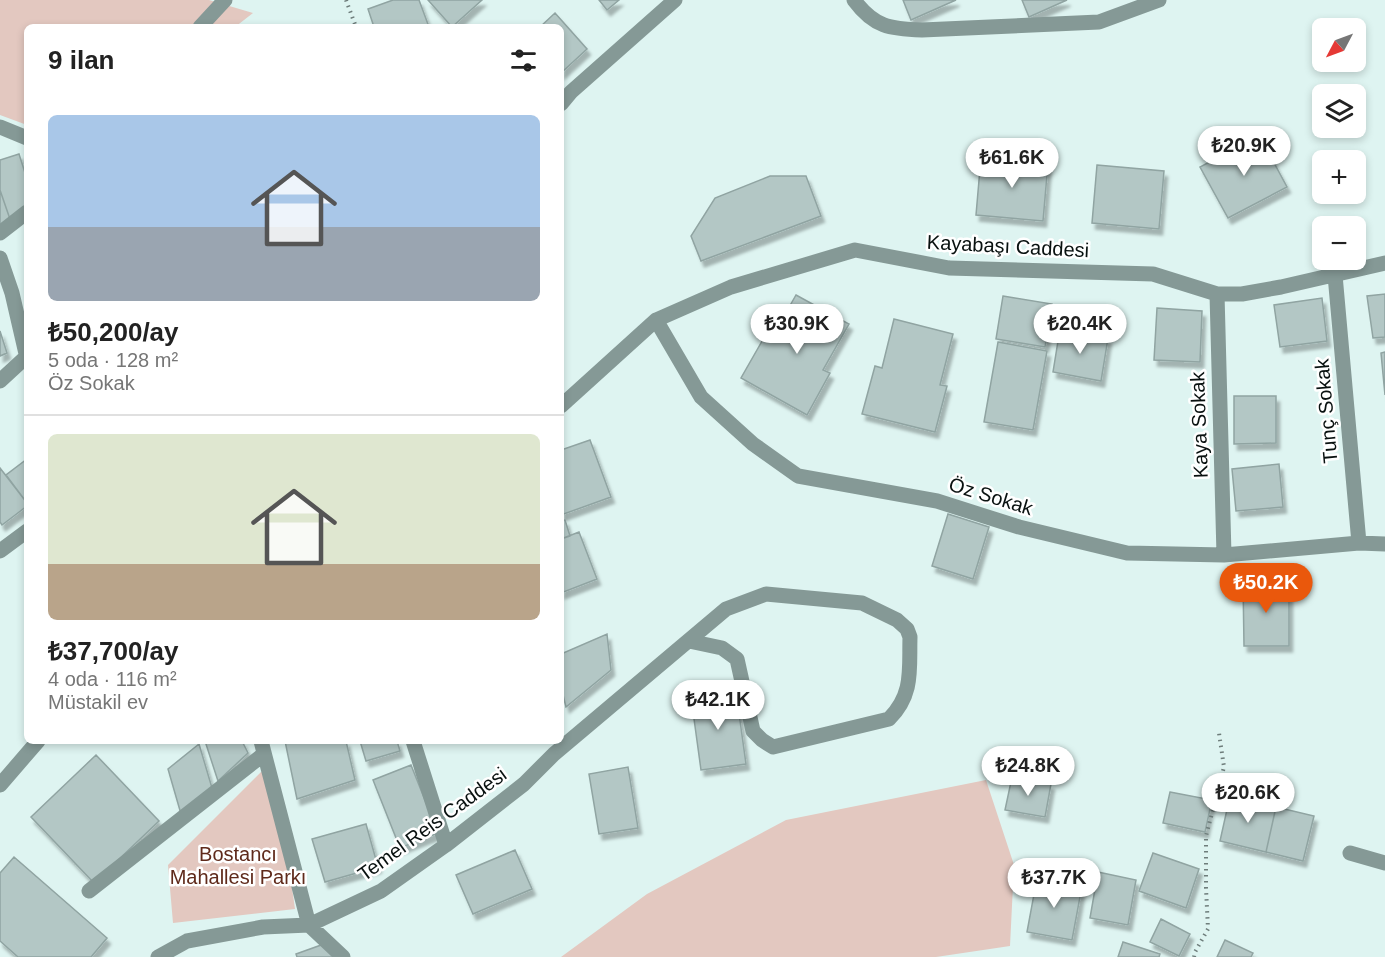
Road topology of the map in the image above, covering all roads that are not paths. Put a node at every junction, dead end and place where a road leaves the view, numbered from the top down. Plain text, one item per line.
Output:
1 (225, 0) edge
2 (675, 0) edge
3 (854, 0) edge
4 (1159, 0) edge
5 (203, 24) edge
6 (564, 100) edge
7 (0, 127) edge
8 (24, 137) edge
9 (24, 214) edge
10 (0, 233) edge
11 (0, 258) edge
12 (1385, 263) edge
13 (1335, 275) junction
14 (1217, 294) junction
15 (656, 321) junction
16 (24, 345) edge
17 (24, 361) edge
18 (0, 381) edge
19 (564, 403) edge
20 (24, 533) edge
21 (1359, 543) junction
22 (1385, 544) edge
23 (0, 551) edge
24 (1224, 555) junction
25 (689, 641) junction
26 (564, 738) edge
27 (35, 744) edge
28 (414, 744) edge
29 (263, 747) edge
30 (551, 748) edge
31 (0, 785) edge
32 (446, 845) junction
33 (1350, 854) dead end
34 (1385, 863) edge
35 (89, 891) dead end
36 (309, 925) junction
37 (158, 957) edge
38 (343, 957) edge

1 - 5 street
2 - 6 street
3 - 4 street
7 - 8 street
9 - 10 street
11 - 16 street
12 - 13 street, Kayabaşı Caddesi
13 - 14 street, Kayabaşı Caddesi
13 - 21 street, Tunç Sokak
14 - 15 street, Kayabaşı Caddesi
14 - 24 street, Kaya Sokak
15 - 19 street, Kayabaşı Caddesi
15 - 24 street, Öz Sokak
17 - 18 street
20 - 23 street
21 - 22 street, Öz Sokak
21 - 24 street, Öz Sokak
25 - 25 street, Temel Reis Caddesi
25 - 26 street, Temel Reis Caddesi
27 - 31 street
28 - 32 street
29 - 35 street
29 - 36 street
30 - 32 street, Temel Reis Caddesi
32 - 36 street, Temel Reis Caddesi
33 - 34 street
36 - 37 street, Temel Reis Caddesi
36 - 38 street

